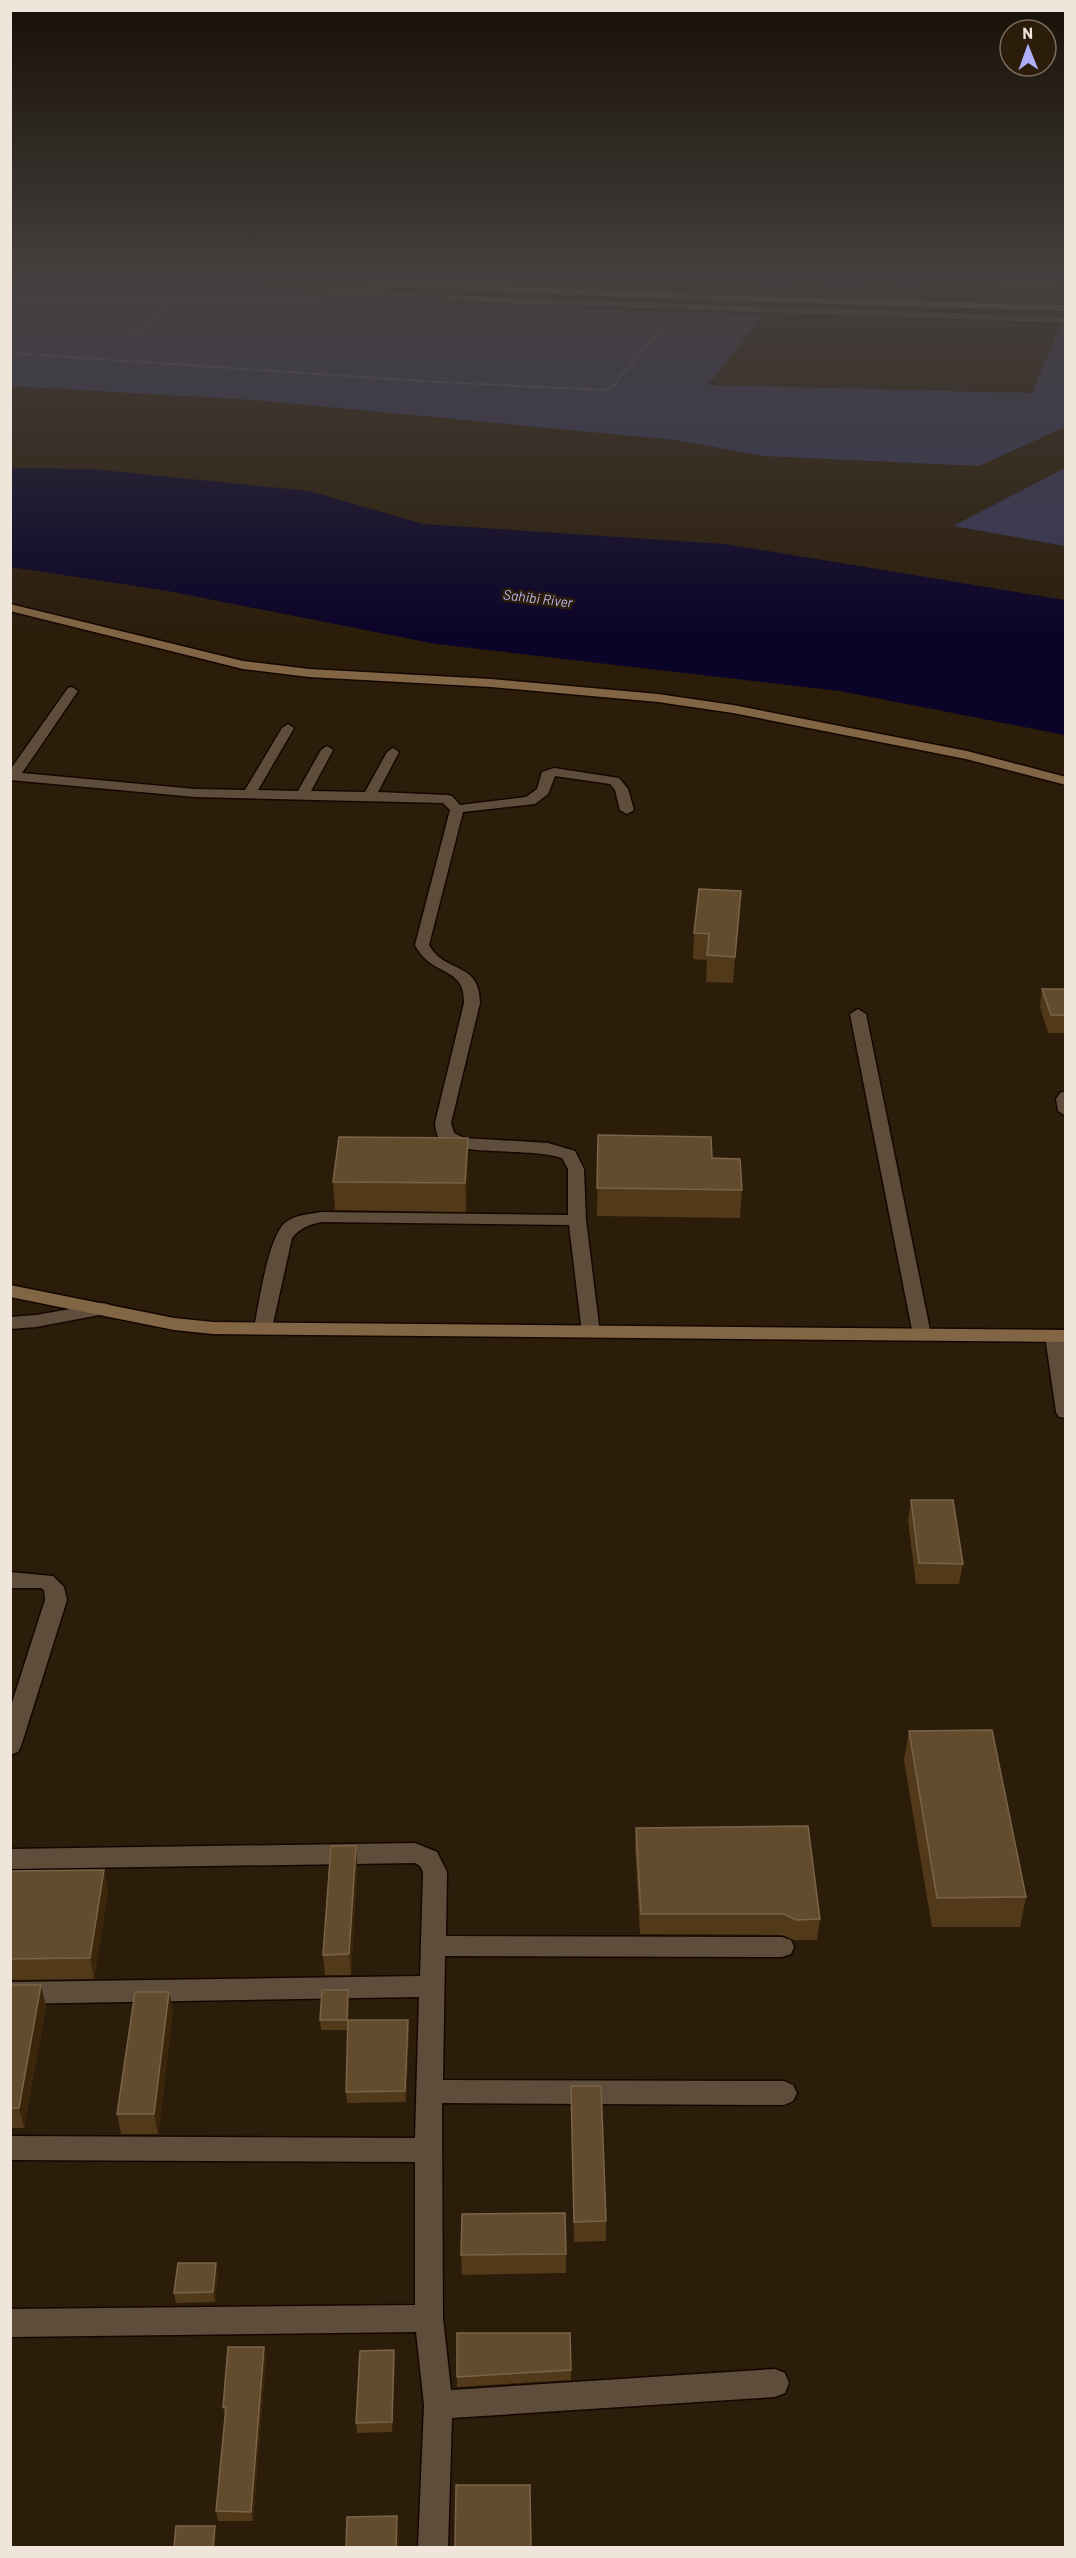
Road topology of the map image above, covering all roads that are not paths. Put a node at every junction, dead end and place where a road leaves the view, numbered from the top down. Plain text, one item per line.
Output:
1 (10, 607) edge
2 (72, 691) dead end
3 (288, 728) dead end
4 (327, 750) dead end
5 (393, 752) dead end
6 (12, 776) edge
7 (1065, 781) edge
8 (249, 794) junction
9 (302, 795) junction
10 (369, 796) junction
11 (458, 809) junction
12 (627, 810) dead end
13 (858, 1014) dead end
14 (1065, 1096) edge
15 (1065, 1111) edge
16 (577, 1220) junction
17 (10, 1291) edge
18 (104, 1310) junction
19 (10, 1323) edge
20 (263, 1328) junction
21 (591, 1333) junction
22 (922, 1335) junction
23 (1060, 1336) edge
24 (1065, 1412) edge
25 (10, 1580) edge
26 (10, 1746) edge
27 (10, 1859) edge
28 (432, 1946) junction
29 (782, 1947) dead end
30 (432, 1986) junction
31 (10, 1993) edge
32 (429, 2091) junction
33 (784, 2093) dead end
34 (10, 2148) edge
35 (428, 2150) junction
36 (429, 2318) junction
37 (10, 2323) edge
38 (775, 2383) dead end
39 (438, 2404) junction
40 (433, 2547) edge

1 - 7 main road
2 - 6 street
3 - 8 street
4 - 9 street
5 - 10 street
6 - 8 street
8 - 9 street
9 - 10 street
10 - 11 street
11 - 12 street
11 - 16 street
13 - 22 street
14 - 15 street
16 - 20 street
16 - 21 street
17 - 18 main road
18 - 19 street
18 - 20 main road
20 - 21 main road
21 - 22 main road
22 - 23 main road
23 - 24 street
25 - 26 street
27 - 28 street
28 - 29 street
28 - 30 street
30 - 31 street
30 - 32 street
32 - 33 street
32 - 35 street
34 - 35 street
35 - 36 street
36 - 37 street
36 - 39 street
38 - 39 street
39 - 40 street

